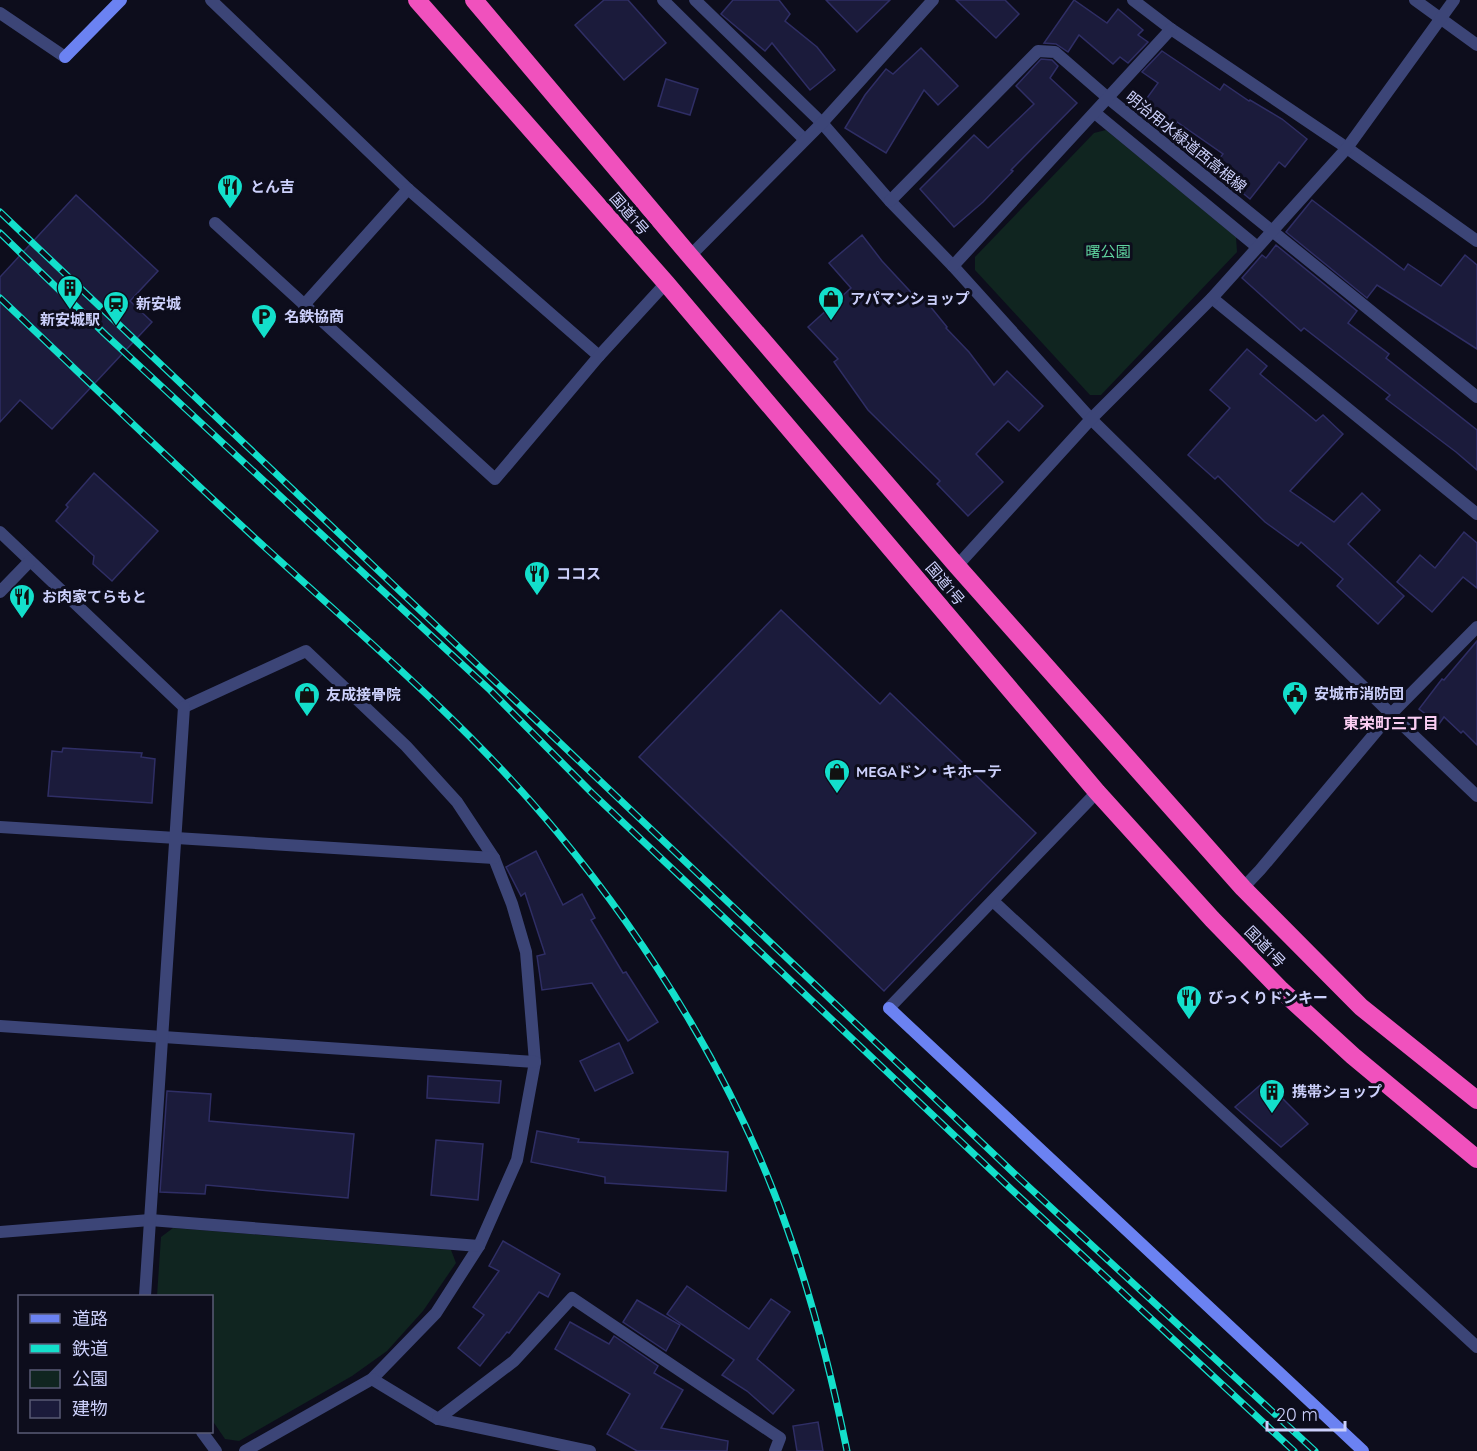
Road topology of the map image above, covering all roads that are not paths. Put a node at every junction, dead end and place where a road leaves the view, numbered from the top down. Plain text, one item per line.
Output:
1 (121, 0) edge
2 (212, 0) edge
3 (417, 0) edge
4 (474, 0) edge
5 (663, 0) edge
6 (695, 0) edge
7 (933, 0) edge
8 (1133, 0) edge
9 (1415, 0) edge
10 (1454, 0) edge
11 (0, 13) edge
12 (1441, 19) junction
13 (1171, 29) junction
14 (1477, 45) edge
15 (1108, 98) junction
16 (1095, 113) junction
17 (822, 123) junction
18 (804, 139) junction
19 (1347, 148) junction
20 (408, 189) junction
21 (890, 201) junction
22 (214, 223) dead end
23 (1270, 231) junction
24 (1477, 241) edge
25 (1257, 246) junction
26 (690, 256) junction
27 (954, 266) junction
28 (666, 283) junction
29 (1212, 298) junction
30 (304, 305) junction
31 (599, 356) junction
32 (1477, 397) edge
33 (1090, 419) junction
34 (1477, 514) edge
35 (0, 532) edge
36 (30, 561) junction
37 (957, 566) junction
38 (0, 592) edge
39 (1477, 627) edge
40 (184, 707) junction
41 (1391, 714) junction
42 (1098, 792) junction
43 (1477, 796) edge
44 (0, 827) edge
45 (176, 838) junction
46 (494, 858) junction
47 (1243, 888) junction
48 (993, 901) junction
49 (0, 1026) edge
50 (163, 1037) junction
51 (535, 1062) junction
52 (1477, 1100) edge
53 (1477, 1159) edge
54 (150, 1220) junction
55 (0, 1232) edge
56 (479, 1246) junction
57 (145, 1295) edge
58 (1477, 1347) edge
59 (372, 1379) junction
60 (438, 1419) junction
61 (203, 1433) edge
62 (216, 1451) edge
63 (245, 1451) edge
64 (590, 1451) edge
65 (775, 1451) edge
66 (1364, 1451) edge

1 - 11 street
2 - 20 street
3 - 28 highway, 国道1号
4 - 26 highway, 国道1号
5 - 18 street
6 - 17 street
7 - 17 street
8 - 13 street
9 - 12 street
10 - 12 street
12 - 14 street
12 - 19 street
13 - 15 street
13 - 19 street
15 - 16 street
15 - 21 street, 明治用水緑道西高根線
15 - 23 street, 明治用水緑道西高根線
16 - 25 street
16 - 27 street
17 - 18 street
17 - 21 street
18 - 26 street
19 - 23 street
19 - 24 street
20 - 30 street
20 - 31 street
21 - 27 street
22 - 30 street
23 - 25 street
23 - 32 street, 明治用水緑道西高根線
25 - 29 street
26 - 37 highway, 国道1号
27 - 33 street
28 - 31 street
28 - 42 highway, 国道1号
29 - 33 street
29 - 34 street
30 - 31 street
33 - 37 street
33 - 41 street
35 - 36 street
36 - 38 street
36 - 40 street
37 - 47 highway, 国道1号
39 - 41 street
40 - 45 street
40 - 46 street
41 - 43 street
41 - 47 street
42 - 48 street
42 - 53 highway, 国道1号
44 - 45 street
45 - 46 street
45 - 50 street
46 - 51 street
47 - 52 highway, 国道1号
48 - 58 street
48 - 66 street
49 - 50 street
50 - 51 street
50 - 54 street
51 - 56 street
54 - 55 street
54 - 56 street
54 - 57 street
56 - 59 street
59 - 60 street
59 - 63 street
60 - 64 street
60 - 65 street
61 - 62 street

